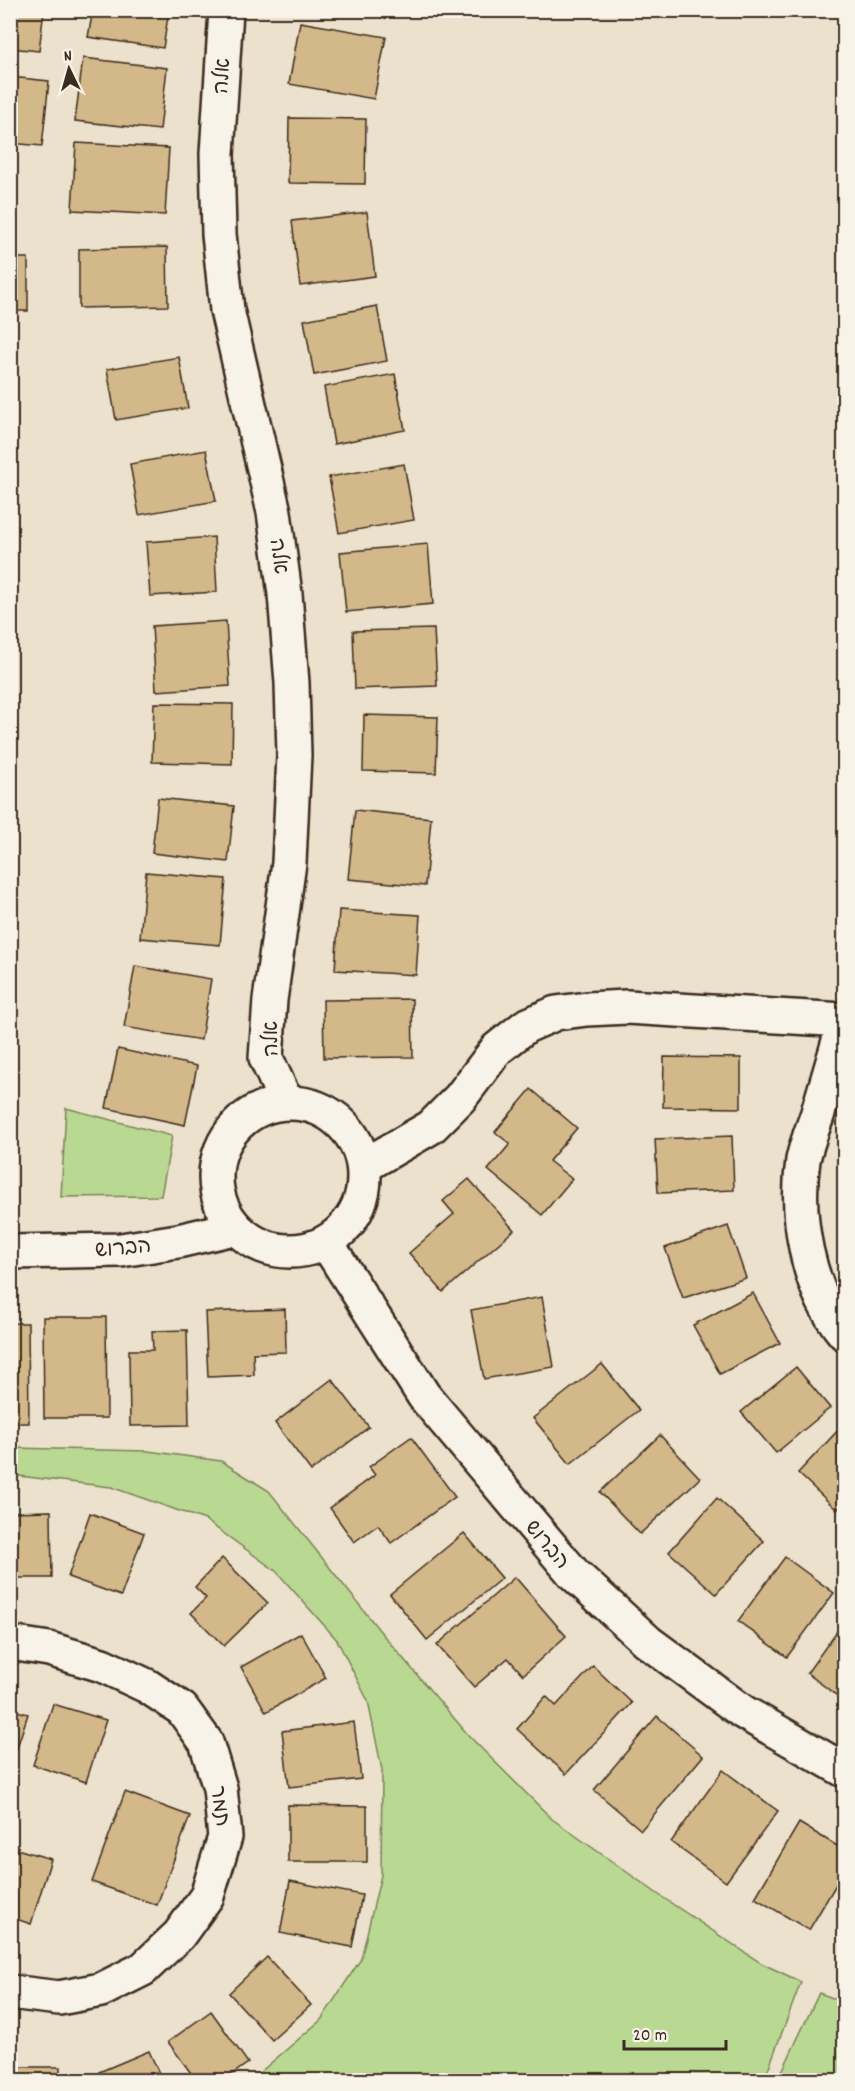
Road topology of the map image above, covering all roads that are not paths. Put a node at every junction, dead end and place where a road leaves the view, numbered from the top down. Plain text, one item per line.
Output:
1 (226, 10) edge
2 (844, 1022) edge
3 (286, 1102) junction
4 (364, 1166) junction
5 (234, 1228) junction
6 (326, 1242) junction
7 (10, 1252) edge
8 (844, 1333) edge
9 (10, 1643) edge
10 (844, 1770) edge
11 (10, 1992) edge

1 - 3 street, אלה
2 - 4 street
2 - 8 street
3 - 4 street
3 - 5 street
4 - 6 street
5 - 6 street
5 - 7 street, הברוש
6 - 10 street, הברוש
9 - 11 street, תמר

